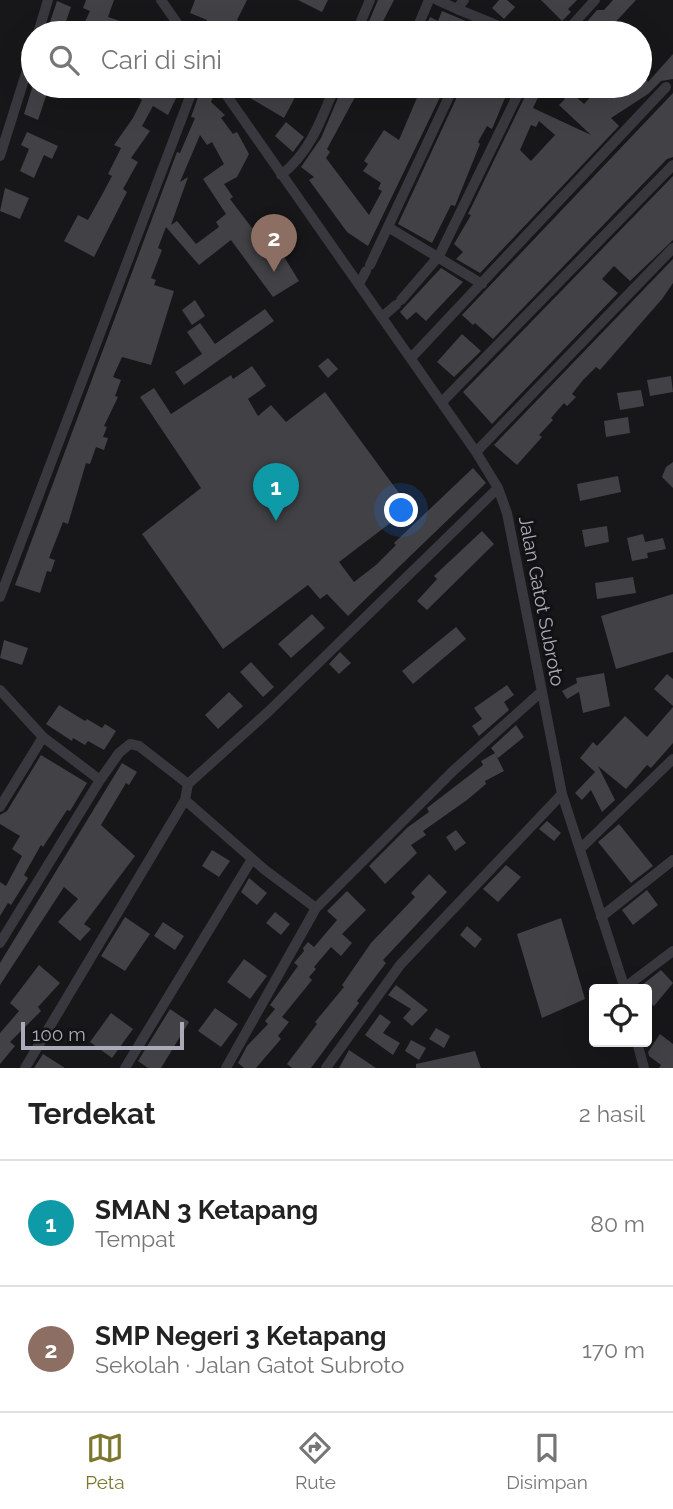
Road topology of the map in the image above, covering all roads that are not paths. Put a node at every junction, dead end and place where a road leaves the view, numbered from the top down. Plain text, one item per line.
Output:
1 (48, 0) edge
2 (161, 0) edge
3 (370, 0) edge
4 (429, 0) edge
5 (437, 0) edge
6 (595, 0) edge
7 (461, 4) edge
8 (484, 20) edge
9 (42, 21) edge
10 (176, 21) edge
11 (361, 21) edge
12 (420, 21) edge
13 (576, 21) edge
14 (666, 87) dead end
15 (21, 89) edge
16 (189, 98) edge
17 (228, 98) edge
18 (330, 98) edge
19 (448, 98) edge
20 (516, 98) edge
21 (0, 156) edge
22 (673, 165) edge
23 (281, 175) junction
24 (388, 227) junction
25 (673, 248) edge
26 (439, 256) junction
27 (359, 284) junction
28 (482, 284) junction
29 (382, 317) junction
30 (411, 358) junction
31 (442, 402) junction
32 (477, 452) junction
33 (498, 488) junction
34 (0, 597) edge
35 (0, 690) edge
36 (541, 692) junction
37 (43, 737) junction
38 (673, 759) edge
39 (100, 780) junction
40 (188, 784) junction
41 (562, 794) junction
42 (185, 800) junction
43 (0, 807) edge
44 (580, 849) junction
45 (252, 859) junction
46 (673, 860) edge
47 (316, 908) junction
48 (601, 917) junction
49 (0, 943) edge
50 (673, 951) edge
51 (622, 984) edge
52 (630, 984) edge
53 (638, 1047) edge
54 (25, 1068) edge
55 (125, 1068) edge
56 (226, 1068) edge
57 (326, 1068) edge
58 (644, 1068) edge

1 - 9 street
2 - 10 street
3 - 11 street
4 - 12 street
5 - 7 street
6 - 13 street
7 - 8 street
14 - 28 street
15 - 21 street
16 - 34 street
17 - 23 street, Jalan Gatot Subroto
18 - 23 street
19 - 24 street
20 - 26 street
22 - 31 street
23 - 27 street, Jalan Gatot Subroto
24 - 26 street
24 - 27 street
25 - 32 street
26 - 28 street
26 - 29 street
27 - 29 street, Jalan Gatot Subroto
28 - 30 street
29 - 30 street, Jalan Gatot Subroto
30 - 31 street, Jalan Gatot Subroto
31 - 32 street, Jalan Gatot Subroto
32 - 33 street, Jalan Gatot Subroto
33 - 36 street, Jalan Gatot Subroto
33 - 40 street
35 - 37 street
36 - 41 street, Jalan Gatot Subroto
36 - 47 street
37 - 39 street
37 - 43 street
38 - 44 street
39 - 40 street
39 - 49 street
40 - 42 street
41 - 44 street, Jalan Gatot Subroto
41 - 57 street
42 - 45 street
42 - 54 street
44 - 48 street, Jalan Gatot Subroto
45 - 47 street
45 - 55 street
46 - 48 street
47 - 56 street
48 - 51 street, Jalan Gatot Subroto
50 - 52 street
53 - 58 street

